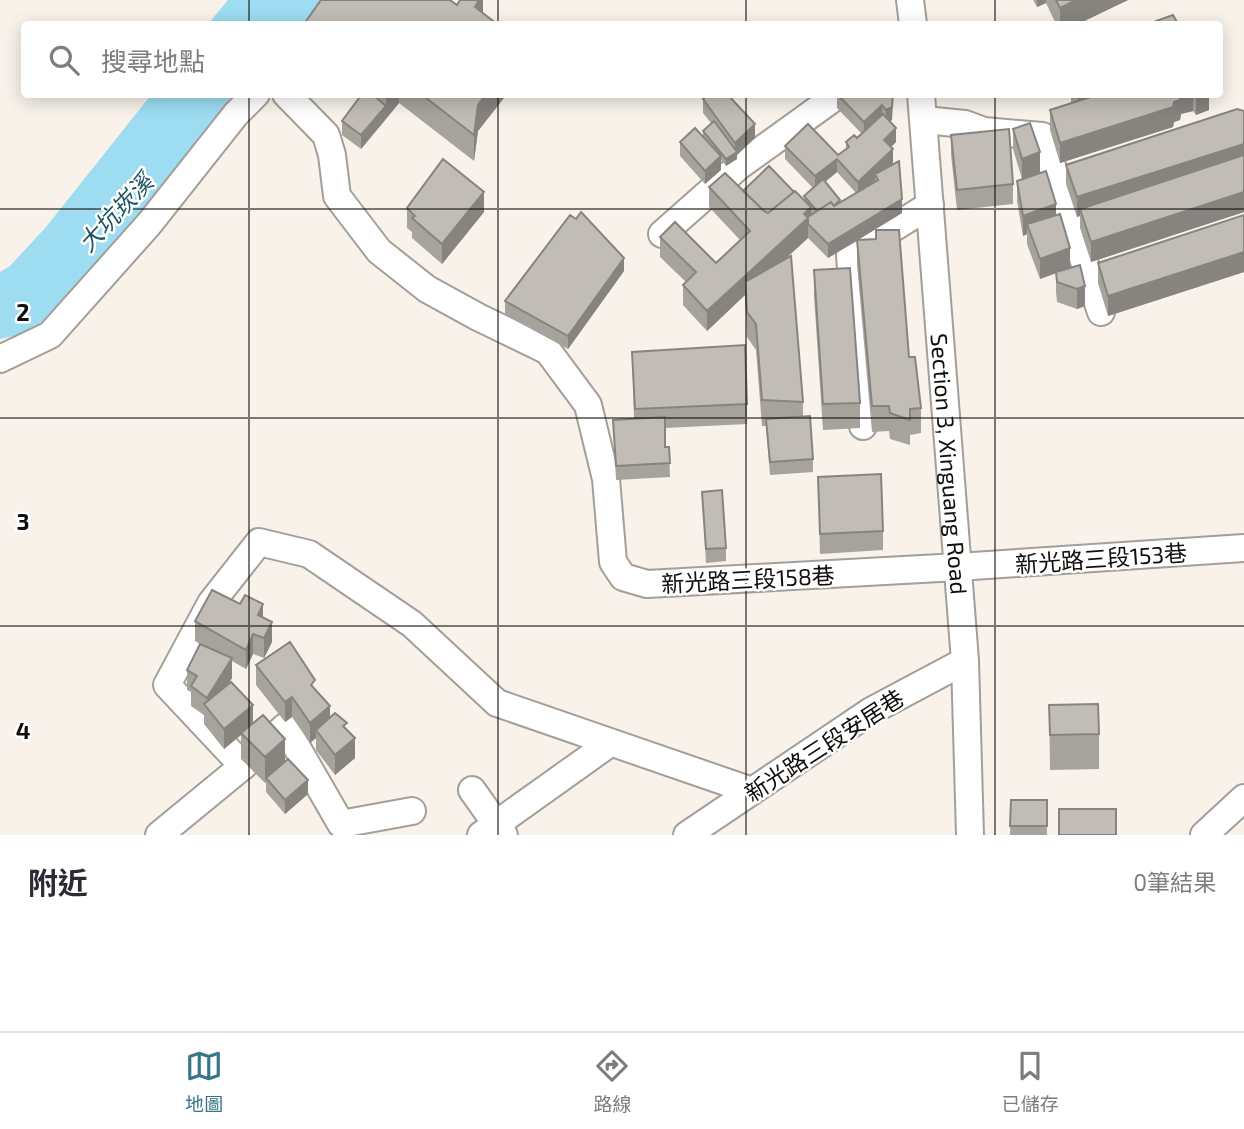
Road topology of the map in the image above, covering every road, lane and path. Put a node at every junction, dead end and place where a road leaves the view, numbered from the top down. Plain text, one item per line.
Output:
1 (910, 0) edge
2 (913, 21) edge
3 (252, 98) edge
4 (290, 98) edge
5 (833, 98) edge
6 (922, 107) edge
7 (930, 205) junction
8 (662, 234) edge
9 (1101, 312) dead end
10 (0, 359) edge
11 (863, 426) dead end
12 (1244, 548) edge
13 (958, 567) junction
14 (965, 661) junction
15 (610, 743) junction
16 (243, 766) junction
17 (472, 790) dead end
18 (752, 791) junction
19 (1244, 798) edge
20 (412, 811) dead end
21 (494, 831) edge
22 (159, 835) edge
23 (687, 835) edge
24 (970, 835) edge
25 (1204, 835) edge

1 - 2 street
3 - 10 street
4 - 13 street, 新光路三段158巷
5 - 8 street
6 - 7 street, Section 3, Xinguang Road
6 - 9 street
7 - 11 street
7 - 13 street, Section 3, Xinguang Road
12 - 13 street, 新光路三段153巷
13 - 14 street, Section 3, Xinguang Road
14 - 18 street, 新光路三段安居巷
14 - 24 street, Section 3, Xinguang Road
15 - 16 street
15 - 18 street
15 - 21 street
16 - 20 street
16 - 22 street
17 - 21 street
18 - 23 street, 新光路三段安居巷
19 - 25 street

